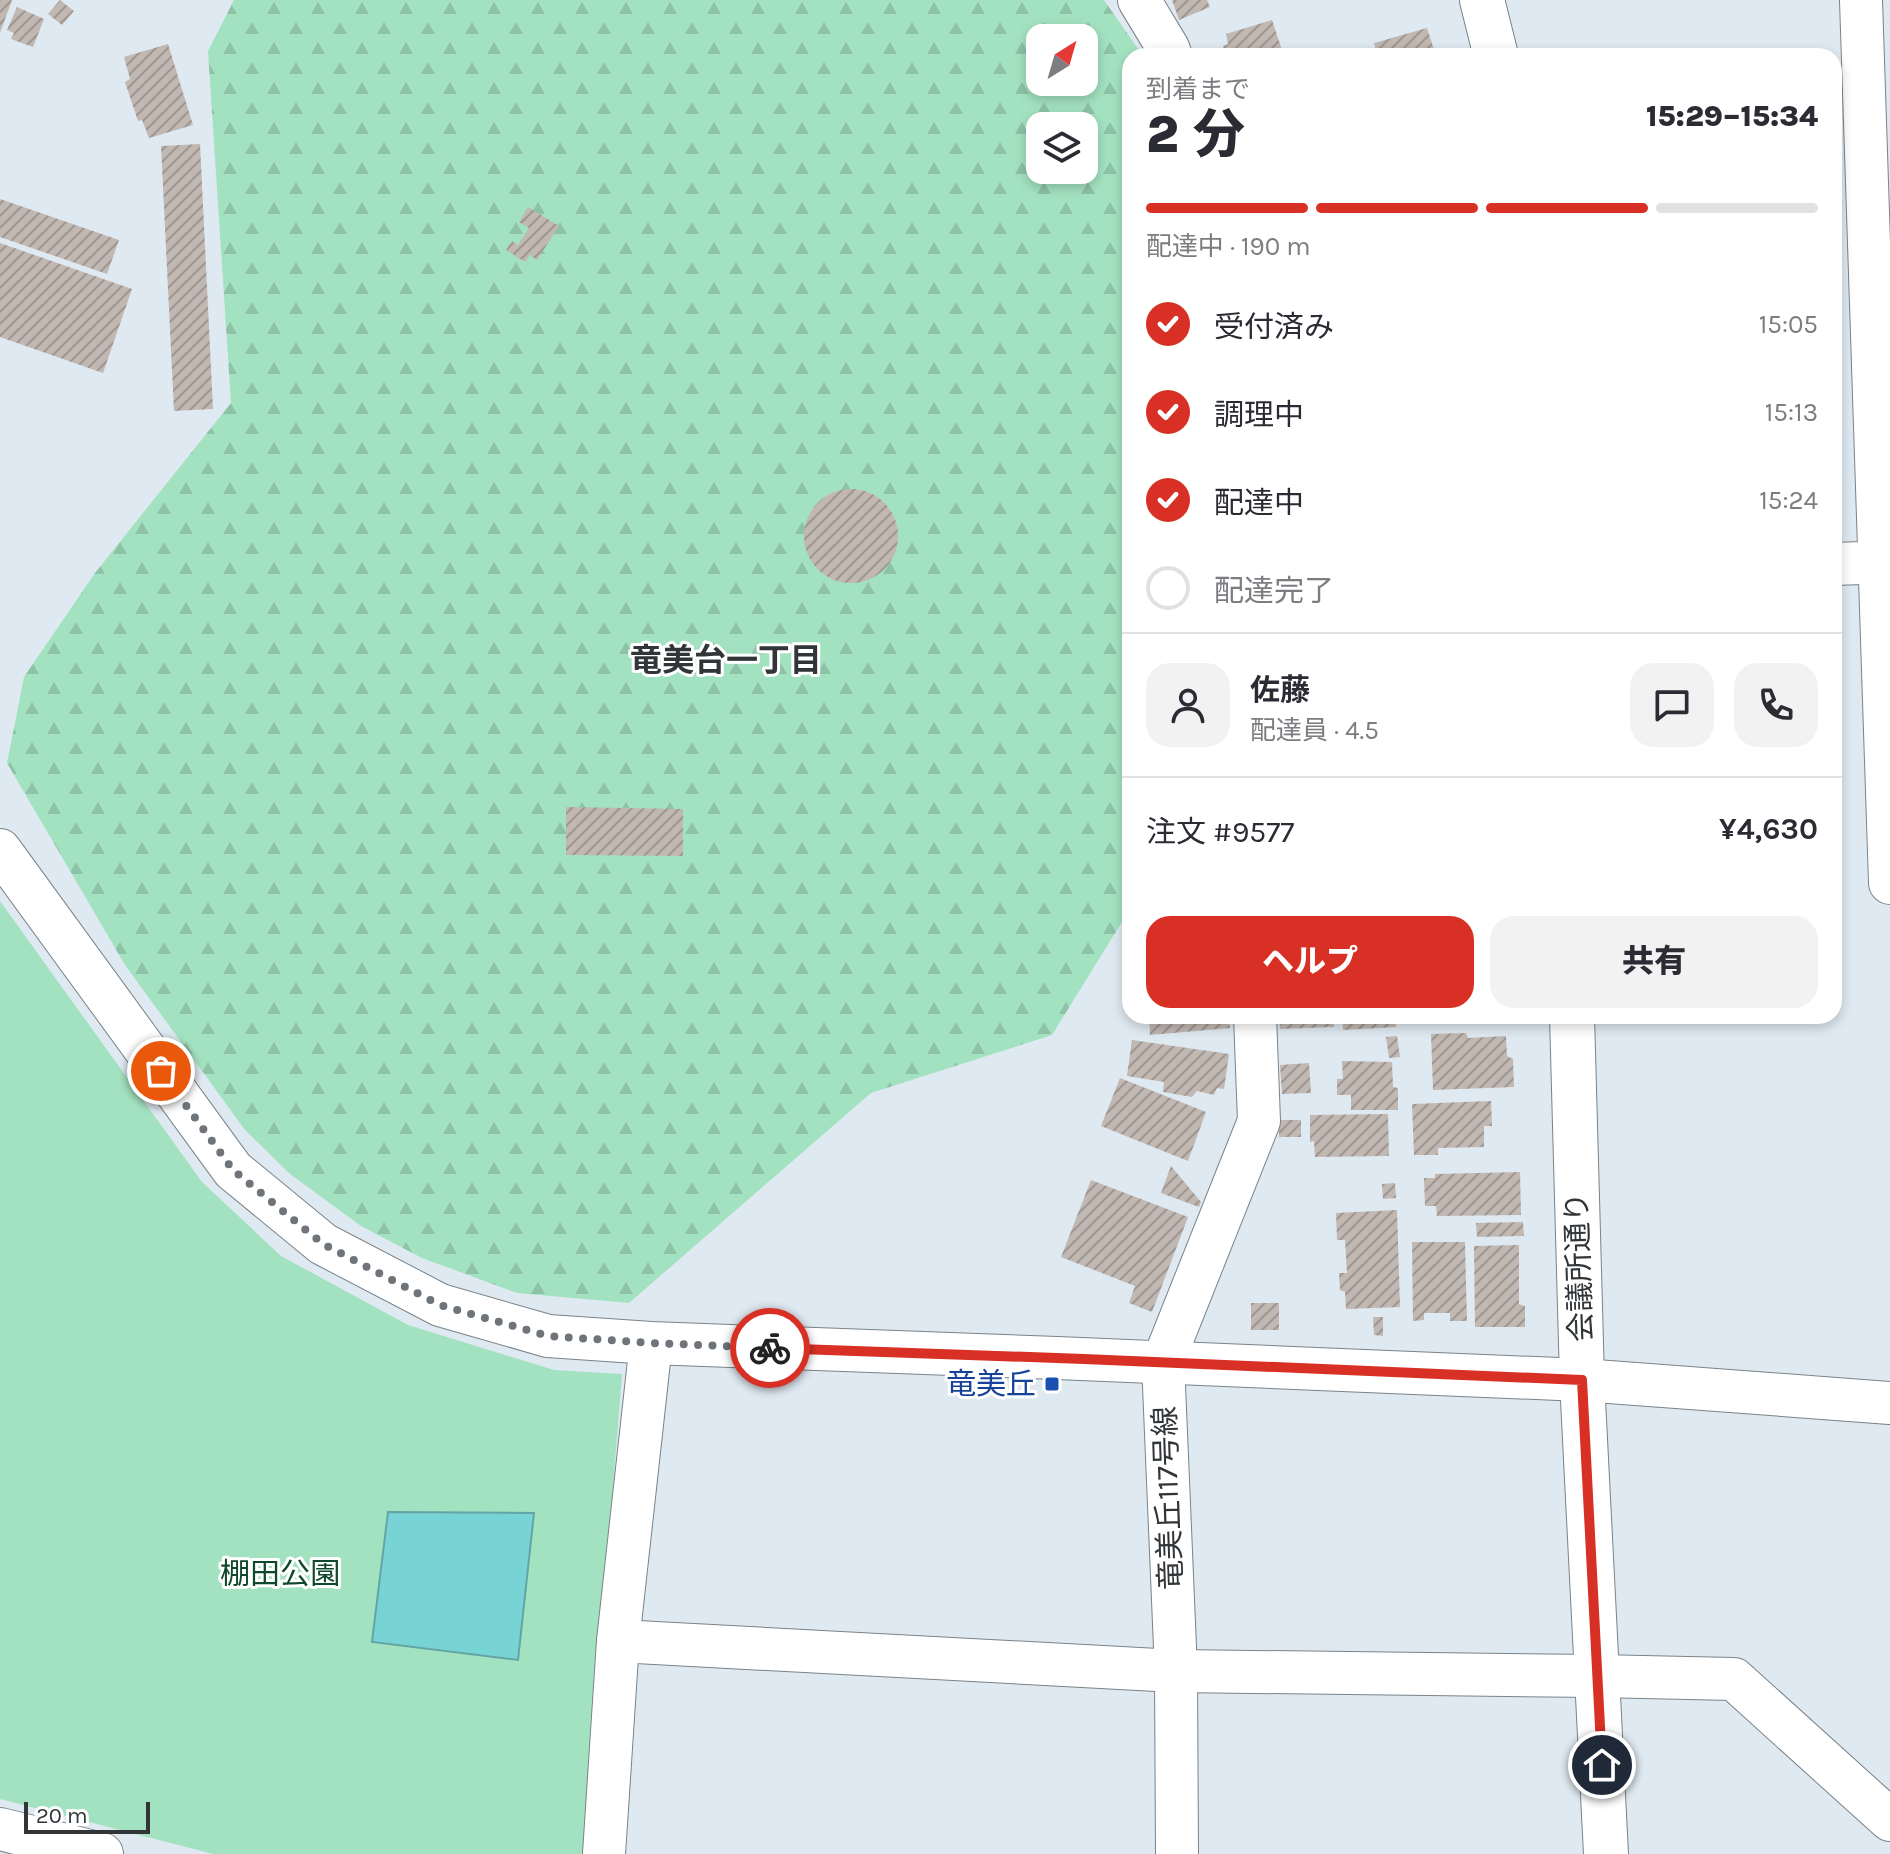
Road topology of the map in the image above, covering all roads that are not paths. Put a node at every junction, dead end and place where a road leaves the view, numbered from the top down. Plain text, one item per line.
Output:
1 (1139, 0) edge
2 (1482, 0) edge
3 (1861, 0) edge
4 (1168, 48) edge
5 (1494, 48) edge
6 (1884, 562) edge
7 (1842, 564) edge
8 (0, 850) edge
9 (1890, 883) edge
10 (1255, 1024) edge
11 (1572, 1024) edge
12 (651, 1343) junction
13 (1163, 1362) junction
14 (1582, 1380) junction
15 (1890, 1403) edge
16 (618, 1641) junction
17 (1176, 1671) junction
18 (1597, 1676) junction
19 (1890, 1820) edge
20 (0, 1829) edge
21 (102, 1854) edge
22 (604, 1854) edge
23 (1177, 1854) edge
24 (1606, 1854) edge

1 - 4 street
2 - 5 street
3 - 6 street
6 - 7 street
6 - 9 street
8 - 12 street
10 - 13 street, 竜美丘117号線
11 - 14 street, 会議所通り
12 - 13 street
12 - 16 street
13 - 14 street
13 - 17 street, 竜美丘117号線
14 - 15 street
14 - 18 street, 会議所通り
16 - 17 street
16 - 22 street
17 - 18 street
17 - 23 street, 竜美丘117号線
18 - 19 street
18 - 24 street, 会議所通り
20 - 21 street

